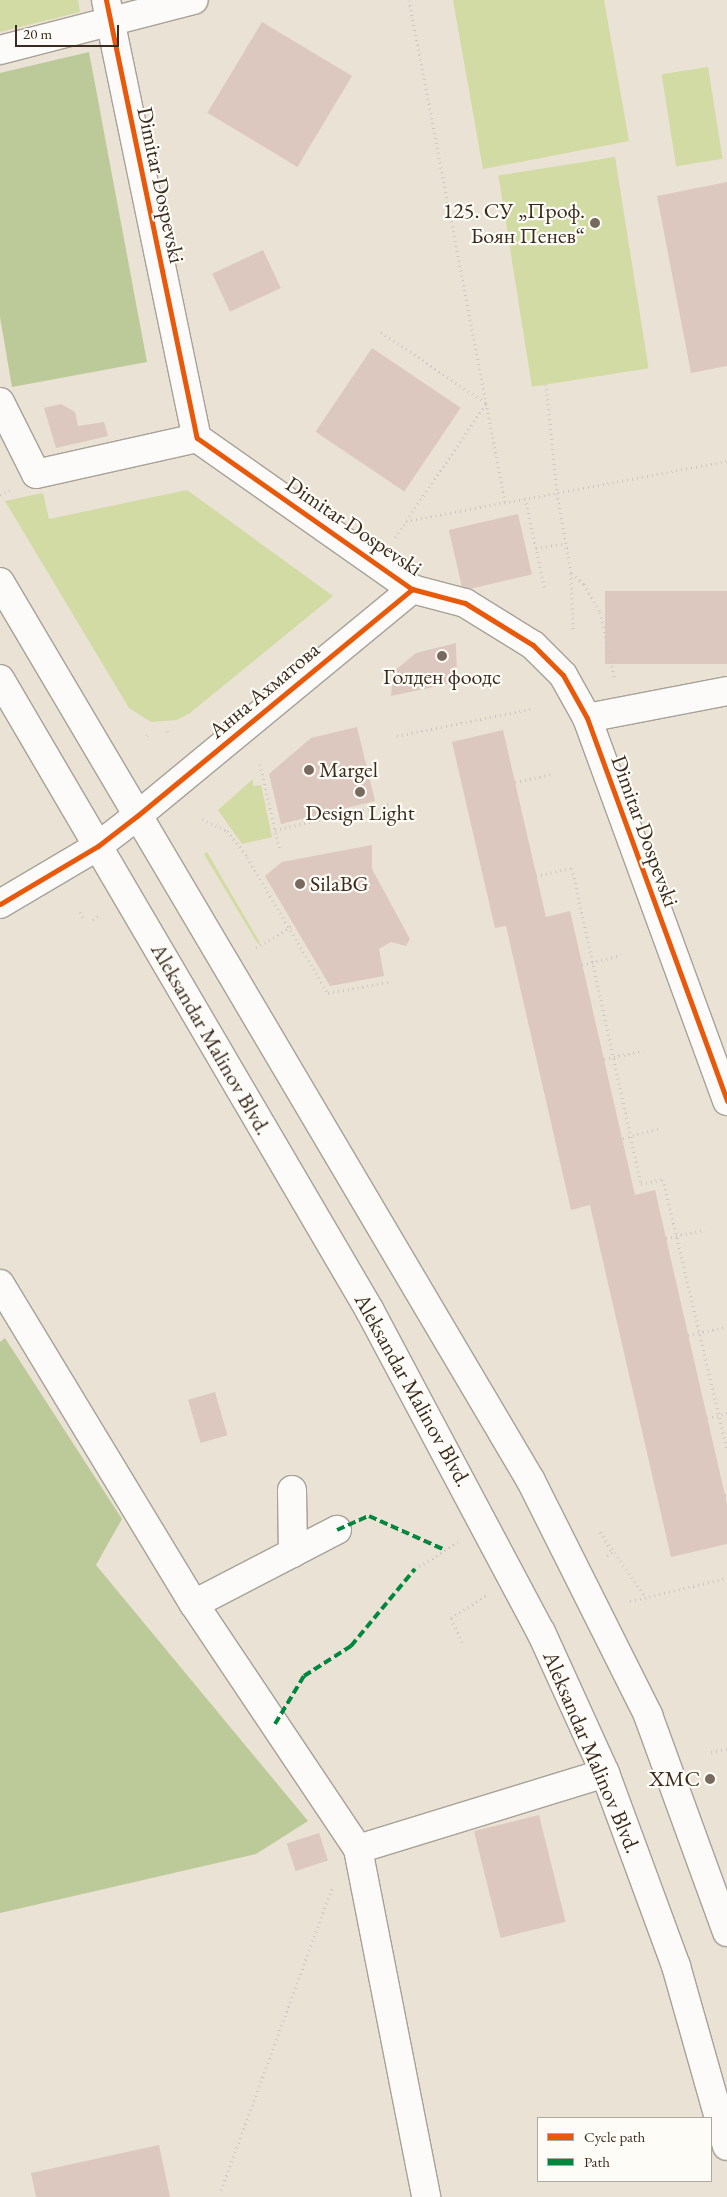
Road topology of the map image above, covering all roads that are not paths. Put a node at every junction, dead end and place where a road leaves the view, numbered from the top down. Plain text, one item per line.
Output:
1 (194, 0) edge
2 (108, 11) edge
3 (0, 50) edge
4 (0, 402) edge
5 (197, 438) junction
6 (0, 582) edge
7 (412, 589) junction
8 (0, 679) edge
9 (727, 690) edge
10 (586, 718) junction
11 (137, 816) junction
12 (98, 846) junction
13 (0, 904) edge
14 (727, 1101) edge
15 (0, 1284) edge
16 (292, 1490) dead end
17 (338, 1530) dead end
18 (293, 1553) junction
19 (194, 1604) junction
20 (605, 1773) junction
21 (358, 1849) junction
22 (727, 1932) edge
23 (727, 2146) edge
24 (426, 2197) edge

1 - 2 main road
2 - 3 main road
2 - 5 main road, Dimitar Dospevski
4 - 5 main road
5 - 7 main road, Dimitar Dospevski
6 - 11 main road
7 - 10 main road, Dimitar Dospevski
7 - 11 main road, Анна Ахматова
8 - 12 main road, Aleksandar Malinov Blvd.
9 - 10 main road
10 - 14 main road, Dimitar Dospevski
11 - 12 main road, Анна Ахматова
11 - 22 main road
12 - 13 main road, Анна Ахматова
12 - 20 main road, Aleksandar Malinov Blvd.
15 - 19 main road
16 - 18 main road
17 - 18 main road
18 - 19 main road
19 - 21 main road
20 - 21 main road
20 - 23 main road, Aleksandar Malinov Blvd.
21 - 24 main road

